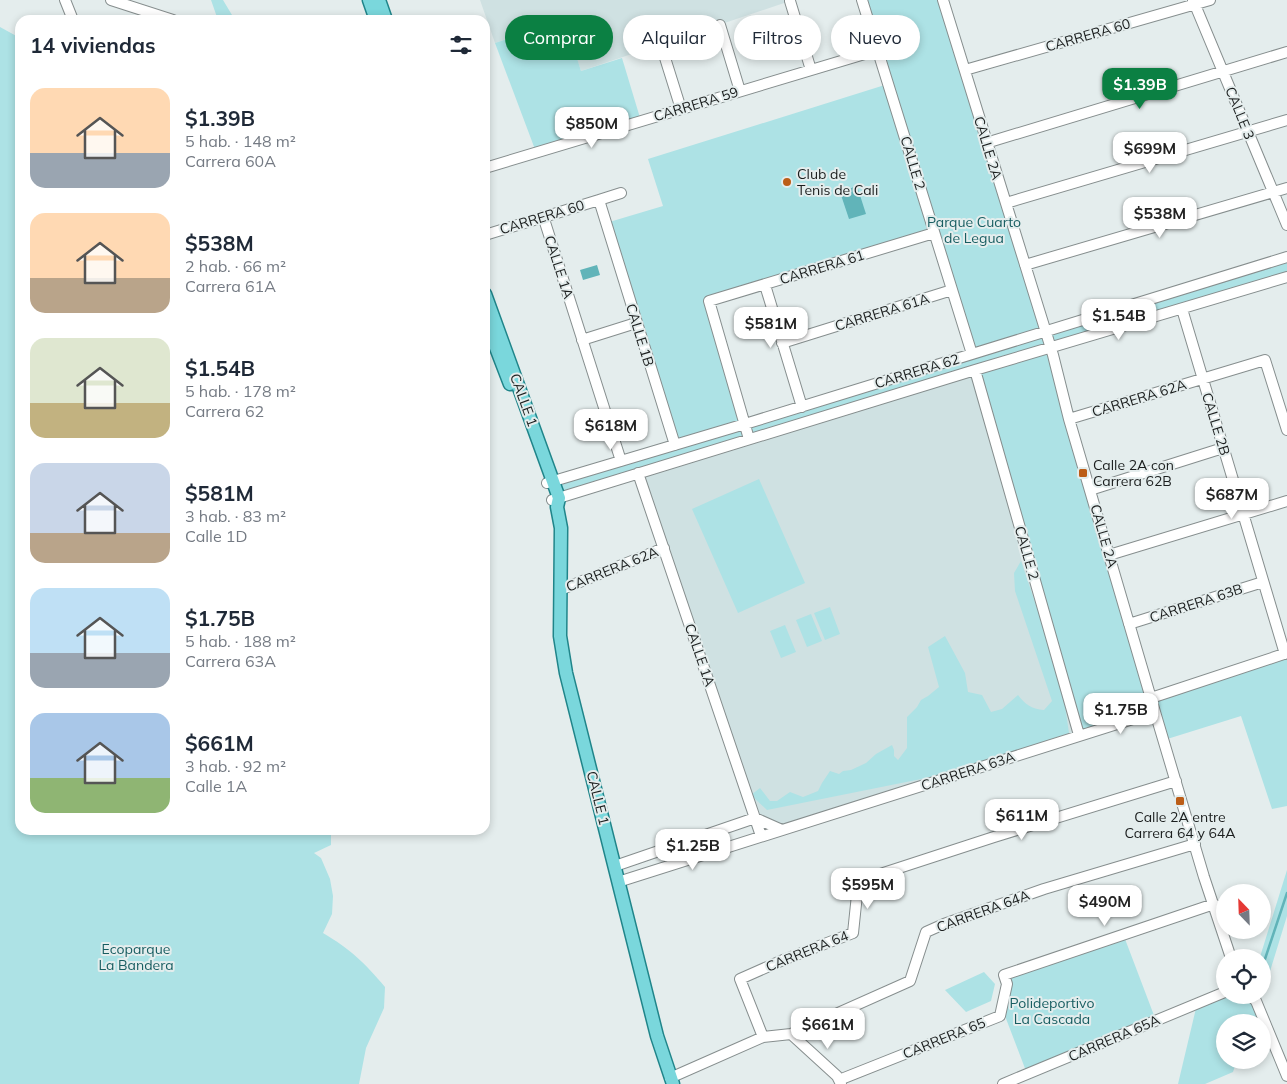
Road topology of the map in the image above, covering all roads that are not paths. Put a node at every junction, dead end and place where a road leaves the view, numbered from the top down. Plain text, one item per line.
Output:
1 (65, 0) edge
2 (111, 0) edge
3 (369, 0) edge
4 (379, 0) edge
5 (862, 0) edge
6 (943, 0) edge
7 (1210, 0) edge
8 (790, 1) edge
9 (1194, 2) edge
10 (71, 15) edge
11 (158, 15) edge
12 (374, 15) edge
13 (384, 15) edge
14 (867, 15) edge
15 (724, 38) edge
16 (1287, 52) edge
17 (665, 60) edge
18 (844, 60) edge
19 (881, 60) edge
20 (811, 70) junction
21 (965, 70) junction
22 (1223, 72) junction
23 (740, 91) junction
24 (680, 109) junction
25 (1287, 120) edge
26 (1248, 132) junction
27 (986, 143) junction
28 (490, 166) edge
29 (1287, 188) edge
30 (1273, 192) junction
31 (620, 193) dead end
32 (599, 200) junction
33 (1006, 203) junction
34 (543, 216) junction
35 (606, 224) joint
36 (1287, 225) edge
37 (490, 233) edge
38 (934, 233) junction
39 (1287, 257) edge
40 (1025, 266) junction
41 (1287, 277) edge
42 (764, 285) junction
43 (952, 290) junction
44 (490, 308) edge
45 (1182, 310) junction
46 (636, 323) junction
47 (1045, 332) junction
48 (582, 340) junction
49 (782, 343) junction
50 (490, 345) edge
51 (1050, 348) junction
52 (972, 354) junction
53 (975, 370) junction
54 (1202, 379) junction
55 (883, 381) junction
56 (888, 397) junction
57 (802, 406) junction
58 (1069, 419) junction
59 (745, 424) junction
60 (1287, 430) edge
61 (749, 439) junction
62 (674, 446) junction
63 (1223, 448) junction
64 (621, 462) junction
65 (638, 473) junction
66 (550, 482) junction
67 (1090, 490) junction
68 (1287, 501) edge
69 (556, 502) junction
70 (1243, 515) junction
71 (664, 548) junction
72 (1109, 555) junction
73 (1263, 582) junction
74 (560, 590) junction
75 (1129, 624) junction
76 (1286, 654) edge
77 (1151, 698) junction
78 (1155, 712) junction
79 (1079, 736) junction
80 (1176, 781) junction
81 (755, 818) junction
82 (782, 830) junction
83 (761, 836) junction
84 (1195, 844) junction
85 (615, 866) junction
86 (618, 882) junction
87 (1214, 904) junction
88 (1228, 949) edge
89 (1216, 996) edge
90 (1257, 1004) edge
91 (791, 1034) junction
92 (763, 1036) junction
93 (1287, 1076) edge
94 (672, 1081) edge
95 (840, 1082) edge
96 (1003, 1084) edge

1 - 10 street
2 - 11 street
3 - 12 main road
4 - 13 main road
5 - 14 street, CALLE 2
6 - 21 street, CALLE 2A
7 - 9 street, CARRERA 60
8 - 20 street
9 - 21 street, CARRERA 60
9 - 22 street, CALLE 3
15 - 23 street
16 - 22 street
17 - 24 street
18 - 20 street, CARRERA 59
19 - 38 street, CALLE 2
20 - 23 street, CARRERA 59
21 - 27 street, CALLE 2A
22 - 26 street, CALLE 3
22 - 27 street
23 - 24 street, CARRERA 59
24 - 28 street, CARRERA 59
25 - 26 street
26 - 30 street, CALLE 3
26 - 33 street
27 - 33 street, CALLE 2A
29 - 30 street
30 - 36 street, CALLE 3
30 - 40 street
31 - 32 street, CARRERA 60
32 - 34 street, CARRERA 60
32 - 35 street, CARRERA 60
33 - 40 street, CALLE 2A
34 - 37 street, CARRERA 60
34 - 48 street, CALLE 1A
35 - 46 street, CALLE 1B
38 - 42 street, CARRERA 61
38 - 43 street, CALLE 2
39 - 47 street, CARRERA 62
40 - 47 street, CALLE 2A
41 - 45 street, CARRERA 62
42 - 49 street
42 - 59 street, CARRERA 61
43 - 49 street, CARRERA 61A
43 - 52 street, CALLE 2
44 - 66 main road, CALLE 1
45 - 51 street, CARRERA 62
45 - 54 street, CALLE 2B
46 - 48 street
46 - 62 street, CALLE 1B
47 - 51 street, CALLE 2A
47 - 52 street, CARRERA 62
48 - 64 street, CALLE 1A
49 - 57 street
50 - 66 main road, CALLE 1
51 - 53 street, CARRERA 62
51 - 58 street, CALLE 2A
52 - 55 street, CARRERA 62
53 - 56 street, CARRERA 62
53 - 79 street, CALLE 2
54 - 58 street, CARRERA 62A
54 - 60 street, CARRERA 62A
54 - 63 street, CALLE 2B
55 - 56 street
55 - 57 street, CARRERA 62
56 - 61 street, CARRERA 62
57 - 59 street, CARRERA 62
58 - 67 street, CALLE 2A
59 - 61 street
59 - 62 street, CARRERA 62
61 - 65 street, CARRERA 62
62 - 64 street, CARRERA 62
63 - 67 street
63 - 70 street, CALLE 2B
64 - 66 street, CARRERA 62
65 - 69 street, CARRERA 62
65 - 71 street, CALLE 1A
66 - 69 main road, CALLE 1
67 - 72 street, CALLE 2A
68 - 70 street
69 - 74 main road, CALLE 1
70 - 72 street
70 - 73 street, CALLE 2B
71 - 74 street, CARRERA 62A
71 - 81 street, CALLE 1A
72 - 75 street, CALLE 2A
73 - 75 street, CARRERA 63B
73 - 76 street, CALLE 2B
74 - 85 main road, CALLE 1
75 - 77 street, CALLE 2A
76 - 77 street
77 - 78 street, CALLE 2A
78 - 79 street, CARRERA 63A
78 - 80 street, CALLE 2A
79 - 82 street, CARRERA 63A
80 - 84 street, CALLE 2A
80 - 92 street, CARRERA 64
81 - 82 street
81 - 83 street, CALLE 1A
81 - 85 street
82 - 83 street, CARRERA 63A
83 - 86 street, CARRERA 63A
84 - 87 street, CALLE 2A
84 - 91 street, CARRERA 64A
85 - 86 main road, CALLE 1
86 - 94 main road, CALLE 1
87 - 88 street, CALLE 2A
87 - 95 street, CARRERA 65
89 - 96 street, CARRERA 65A
90 - 93 street
91 - 92 street, CARRERA 64A
91 - 95 street
92 - 94 street, CARRERA 64A

